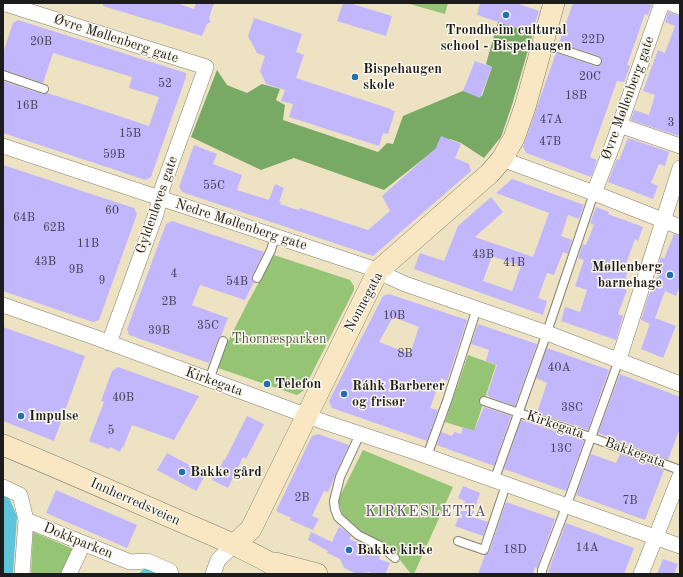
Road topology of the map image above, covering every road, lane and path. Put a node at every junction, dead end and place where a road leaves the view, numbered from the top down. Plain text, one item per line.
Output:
1 (4, 3) edge
2 (554, 3) edge
3 (662, 3) edge
4 (670, 3) edge
5 (680, 7) edge
6 (543, 43) junction
7 (597, 61) dead end
8 (206, 67) joint
9 (3, 75) edge
10 (44, 88) dead end
11 (619, 125) junction
12 (3, 146) edge
13 (680, 146) edge
14 (502, 159) junction
15 (680, 168) edge
16 (594, 192) junction
17 (159, 199) junction
18 (663, 221) junction
19 (680, 227) edge
20 (275, 236) junction
21 (378, 271) junction
22 (257, 278) dead end
23 (3, 305) edge
24 (477, 308) junction
25 (547, 333) junction
26 (223, 341) dead end
27 (109, 343) junction
28 (617, 364) junction
29 (209, 380) junction
30 (680, 384) edge
31 (484, 401) dead end
32 (519, 413) junction
33 (307, 416) junction
34 (360, 434) junction
35 (590, 437) junction
36 (3, 445) edge
37 (426, 456) junction
38 (680, 470) edge
39 (680, 476) edge
40 (500, 483) junction
41 (3, 487) edge
42 (566, 507) junction
43 (26, 520) junction
44 (656, 537) junction
45 (458, 541) dead end
46 (83, 544) junction
47 (234, 545) junction
48 (680, 546) edge
49 (395, 558) dead end
50 (267, 560) junction
51 (127, 568) edge
52 (542, 572) edge
53 (22, 574) edge
54 (69, 574) edge
55 (171, 574) edge
56 (213, 574) edge
57 (289, 574) edge
58 (317, 574) edge
59 (641, 574) edge

1 - 8 street, Øvre Møllenberg gate
2 - 6 street, Nonnegata
3 - 11 street, Øvre Møllenberg gate
4 - 5 street
6 - 7 lane
6 - 14 street, Nonnegata
8 - 17 street, Gyldenløves gate
9 - 10 lane
11 - 13 street
11 - 16 street, Øvre Møllenberg gate
12 - 17 street, Nedre Møllenberg gate
14 - 16 street
14 - 21 street, Nonnegata
15 - 18 street
16 - 18 street
16 - 25 lane
17 - 20 street, Nedre Møllenberg gate
17 - 27 street, Gyldenløves gate
18 - 19 street
18 - 28 street
20 - 21 street, Nedre Møllenberg gate
20 - 22 lane
21 - 24 street, Nedre Møllenberg gate
21 - 33 street, Nonnegata
23 - 27 street, Kirkegata
24 - 25 street, Nedre Møllenberg gate
24 - 37 lane
25 - 28 street, Nedre Møllenberg gate
25 - 32 lane
26 - 29 lane
27 - 29 street, Kirkegata
28 - 30 street, Nedre Møllenberg gate
28 - 35 lane
29 - 33 street, Kirkegata
31 - 32 lane
32 - 35 lane, Kirkegata
32 - 40 lane, Kirkegata
33 - 34 street, Kirkegata
33 - 47 street, Nonnegata
34 - 37 street, Kirkegata
34 - 49 lane
35 - 38 lane, Bakkegata
35 - 42 lane, Kirkegata
36 - 47 street, Innherredsveien
37 - 40 street, Kirkegata
39 - 44 street, Bakkegata
40 - 42 street, Kirkegata
40 - 45 lane
41 - 43 street, Dokkparken
42 - 44 street, Kirkegata
42 - 52 lane, Kirkegata
43 - 46 street, Dokkparken
43 - 53 street
44 - 48 street, Kirkegata
44 - 59 street, Bakkegata
46 - 51 street, Dokkparken
46 - 54 street
47 - 50 street, Innherredsveien
47 - 56 street
50 - 57 street, Innherredsveien
50 - 58 street, Innherredsveien
51 - 55 street, Dokkparken

